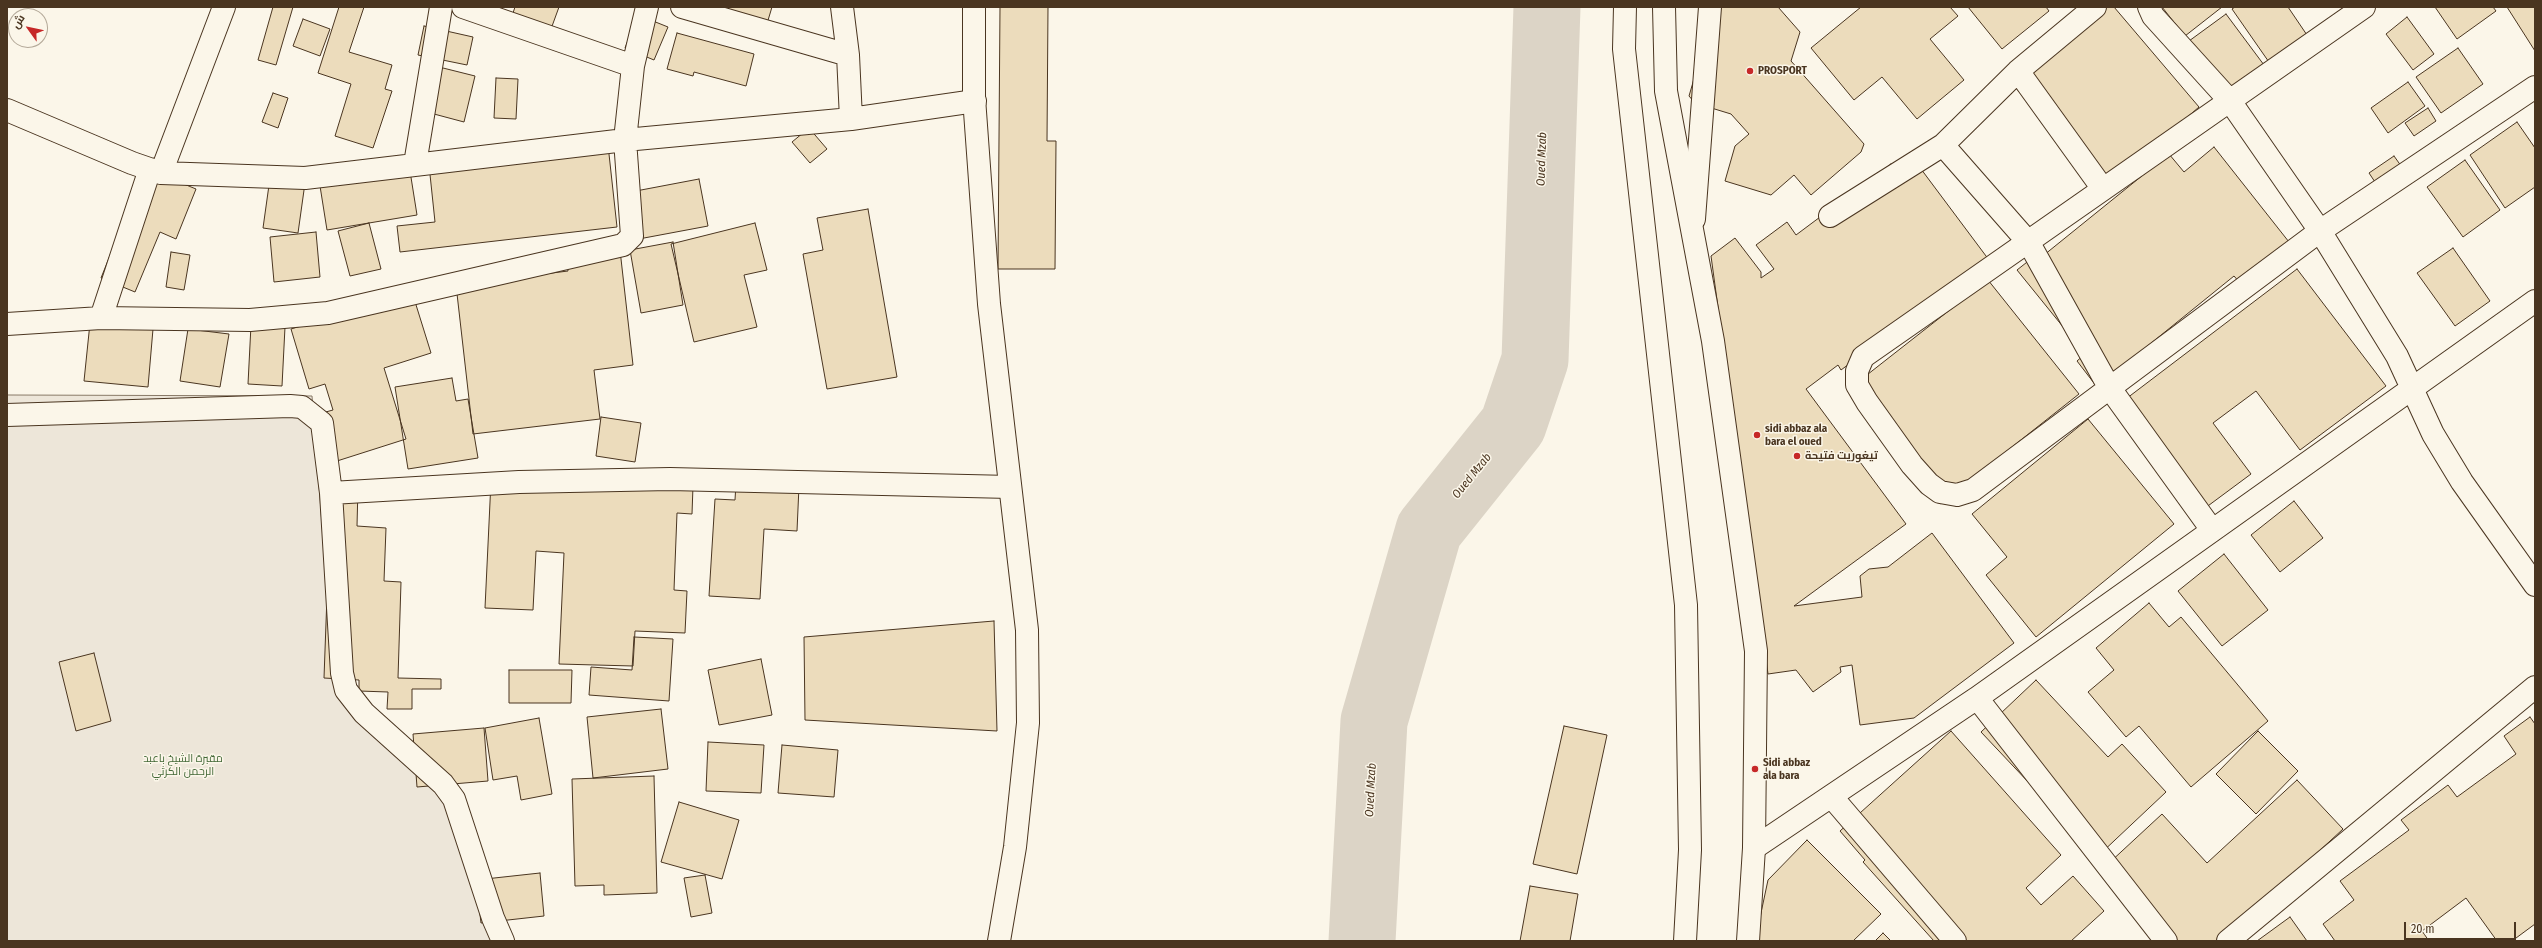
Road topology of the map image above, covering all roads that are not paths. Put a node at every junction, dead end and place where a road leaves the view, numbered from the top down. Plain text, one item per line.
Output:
1 (224, 7) edge
2 (441, 7) edge
3 (464, 7) edge
4 (647, 7) edge
5 (682, 7) edge
6 (842, 7) edge
7 (974, 7) edge
8 (1625, 7) edge
9 (1664, 7) edge
10 (1710, 7) edge
11 (2094, 7) edge
12 (2149, 7) edge
13 (2364, 7) edge
14 (848, 55) junction
15 (633, 66) junction
16 (2018, 71) junction
17 (2535, 87) edge
18 (975, 101) junction
19 (2230, 101) junction
20 (7, 110) edge
21 (851, 119) junction
22 (625, 140) junction
23 (1943, 145) junction
24 (415, 164) junction
25 (156, 171) junction
26 (2103, 189) junction
27 (1830, 216) dead end
28 (1693, 230) junction
29 (2320, 231) junction
30 (2029, 243) junction
31 (2535, 301) edge
32 (101, 318) junction
33 (7, 324) edge
34 (2108, 386) junction
35 (2412, 387) junction
36 (7, 415) edge
37 (1010, 487) junction
38 (331, 493) junction
39 (2212, 530) junction
40 (2535, 585) edge
41 (2535, 687) edge
42 (1976, 698) junction
43 (1831, 796) junction
44 (1754, 848) junction
45 (503, 941) edge
46 (999, 941) edge
47 (1685, 941) edge
48 (1748, 941) edge
49 (1955, 941) edge
50 (2166, 941) edge
51 (2228, 941) edge

1 - 25 street
2 - 24 street
3 - 15 street
4 - 15 street
5 - 14 street
6 - 14 street
7 - 18 street
8 - 47 street
9 - 28 street
10 - 28 street
11 - 16 street
12 - 19 street
13 - 19 street
14 - 21 street
15 - 22 street
16 - 23 street
16 - 26 street
17 - 29 street
18 - 21 street
18 - 37 street
19 - 26 street
19 - 29 street
20 - 25 street
21 - 22 street
22 - 24 street
22 - 32 street
23 - 27 street
23 - 30 street
24 - 25 street
25 - 32 street
26 - 30 street
28 - 44 street
29 - 34 street
29 - 35 street
30 - 34 street
30 - 34 street
31 - 35 street
32 - 33 street
34 - 39 street
35 - 39 street
35 - 40 street
36 - 38 street
37 - 38 street
37 - 46 street
38 - 45 street
39 - 42 street
41 - 51 street
42 - 43 street
42 - 50 street
43 - 44 street
43 - 49 street
44 - 48 street

